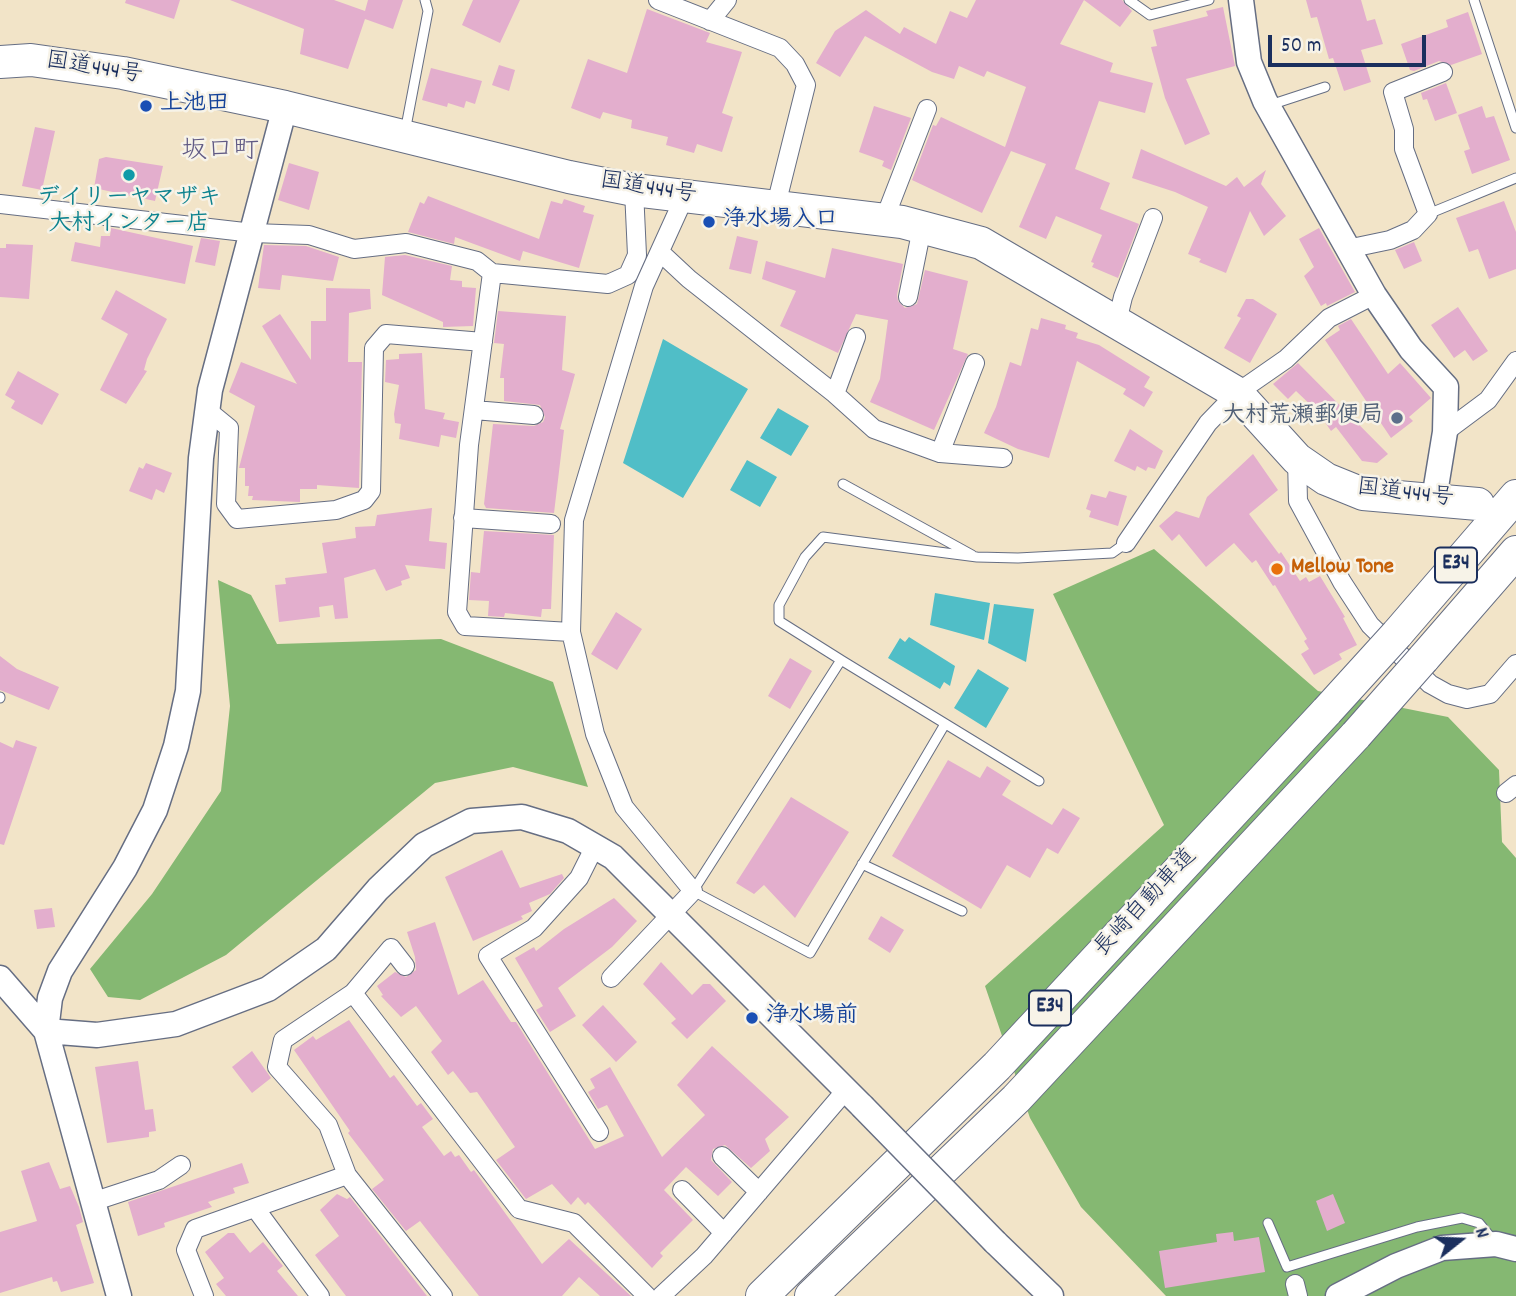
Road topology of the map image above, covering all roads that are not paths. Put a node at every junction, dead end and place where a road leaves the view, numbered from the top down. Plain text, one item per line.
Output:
1 (425, 0) edge
2 (658, 0) edge
3 (727, 0) edge
4 (1129, 0) edge
5 (1209, 0) edge
6 (1241, 0) edge
7 (1474, 0) edge
8 (710, 21) junction
9 (0, 62) edge
10 (1443, 72) dead end
11 (1325, 87) dead end
12 (1268, 106) junction
13 (285, 107) junction
14 (927, 109) dead end
15 (1516, 128) edge
16 (405, 136) junction
17 (1516, 178) edge
18 (634, 190) junction
19 (684, 198) junction
20 (0, 204) edge
21 (776, 205) junction
22 (1428, 214) junction
23 (1153, 218) dead end
24 (884, 220) junction
25 (922, 228) junction
26 (253, 233) junction
27 (1347, 250) junction
28 (660, 251) junction
29 (492, 274) junction
30 (1374, 295) junction
31 (908, 297) dead end
32 (1117, 322) junction
33 (856, 337) dead end
34 (483, 342) junction
35 (1516, 361) edge
36 (975, 363) dead end
37 (1237, 393) junction
38 (835, 394) junction
39 (207, 410) junction
40 (474, 410) junction
41 (534, 415) dead end
42 (1446, 432) junction
43 (940, 453) junction
44 (1003, 457) dead end
45 (1297, 459) junction
46 (844, 484) dead end
47 (1516, 496) edge
48 (1434, 499) junction
49 (1478, 504) dead end
50 (463, 518) junction
51 (551, 524) dead end
52 (1126, 543) joint
53 (1516, 552) edge
54 (976, 557) junction
55 (571, 632) junction
56 (841, 660) junction
57 (1516, 664) edge
58 (945, 724) junction
59 (1039, 781) dead end
60 (595, 846) junction
61 (862, 864) junction
62 (693, 891) junction
63 (962, 911) dead end
64 (673, 915) junction
65 (405, 966) dead end
66 (0, 978) edge
67 (611, 978) dead end
68 (353, 993) junction
69 (46, 1031) junction
70 (854, 1098) junction
71 (599, 1132) dead end
72 (722, 1156) dead end
73 (181, 1165) dead end
74 (347, 1175) junction
75 (682, 1191) dead end
76 (759, 1192) junction
77 (92, 1202) junction
78 (255, 1208) junction
79 (1268, 1223) dead end
80 (724, 1233) junction
81 (1506, 1246) edge
82 (119, 1296) edge
83 (204, 1296) edge
84 (320, 1296) edge
85 (443, 1296) edge
86 (647, 1296) edge
87 (662, 1296) edge
88 (762, 1296) edge
89 (811, 1296) edge
90 (1051, 1296) edge
91 (1338, 1296) edge

1 - 16 lane
2 - 8 street
3 - 8 street
4 - 5 lane
6 - 12 street
7 - 15 lane
8 - 21 street
9 - 13 highway, 国道444号
10 - 22 street
11 - 12 lane
12 - 27 street
13 - 16 highway, 国道444号
13 - 26 street
14 - 24 street
16 - 18 highway, 国道444号
17 - 22 lane
18 - 19 highway, 国道444号
18 - 29 street
19 - 21 highway, 国道444号
19 - 28 street
20 - 26 street
21 - 24 highway, 国道444号
22 - 27 street
23 - 32 street
24 - 25 highway, 国道444号
25 - 31 street
25 - 32 highway, 国道444号
26 - 29 street
26 - 39 street
27 - 30 street
28 - 38 street
28 - 55 street
29 - 34 street
30 - 37 street
30 - 42 street
32 - 37 highway, 国道444号
33 - 38 street
34 - 39 street
34 - 40 street
35 - 42 street
36 - 43 street
37 - 45 highway, 国道444号
37 - 52 street
38 - 43 street
39 - 69 street
40 - 41 street
40 - 50 street
42 - 48 street
43 - 44 street
45 - 48 highway, 国道444号
45 - 57 street
46 - 54 lane
47 - 88 highway, 長崎自動車道 / E34, bridge
48 - 49 highway, 国道444号
50 - 51 street
50 - 55 street
52 - 54 lane
53 - 89 highway, 長崎自動車道 / E34, bridge
54 - 56 lane
55 - 62 street
56 - 58 lane
56 - 62 lane
58 - 59 lane
58 - 61 lane
60 - 64 street
60 - 69 street
60 - 71 street
61 - 62 lane
61 - 63 lane
62 - 64 street
64 - 67 street
64 - 70 street
65 - 68 street
66 - 69 street
68 - 74 street
68 - 86 street
69 - 77 street
70 - 76 street
70 - 90 street, bridge
72 - 76 street
73 - 77 street
74 - 78 street
74 - 85 street
75 - 80 street
76 - 80 street
77 - 82 street
78 - 83 street
78 - 84 street
79 - 81 lane
80 - 87 street
81 - 91 street

